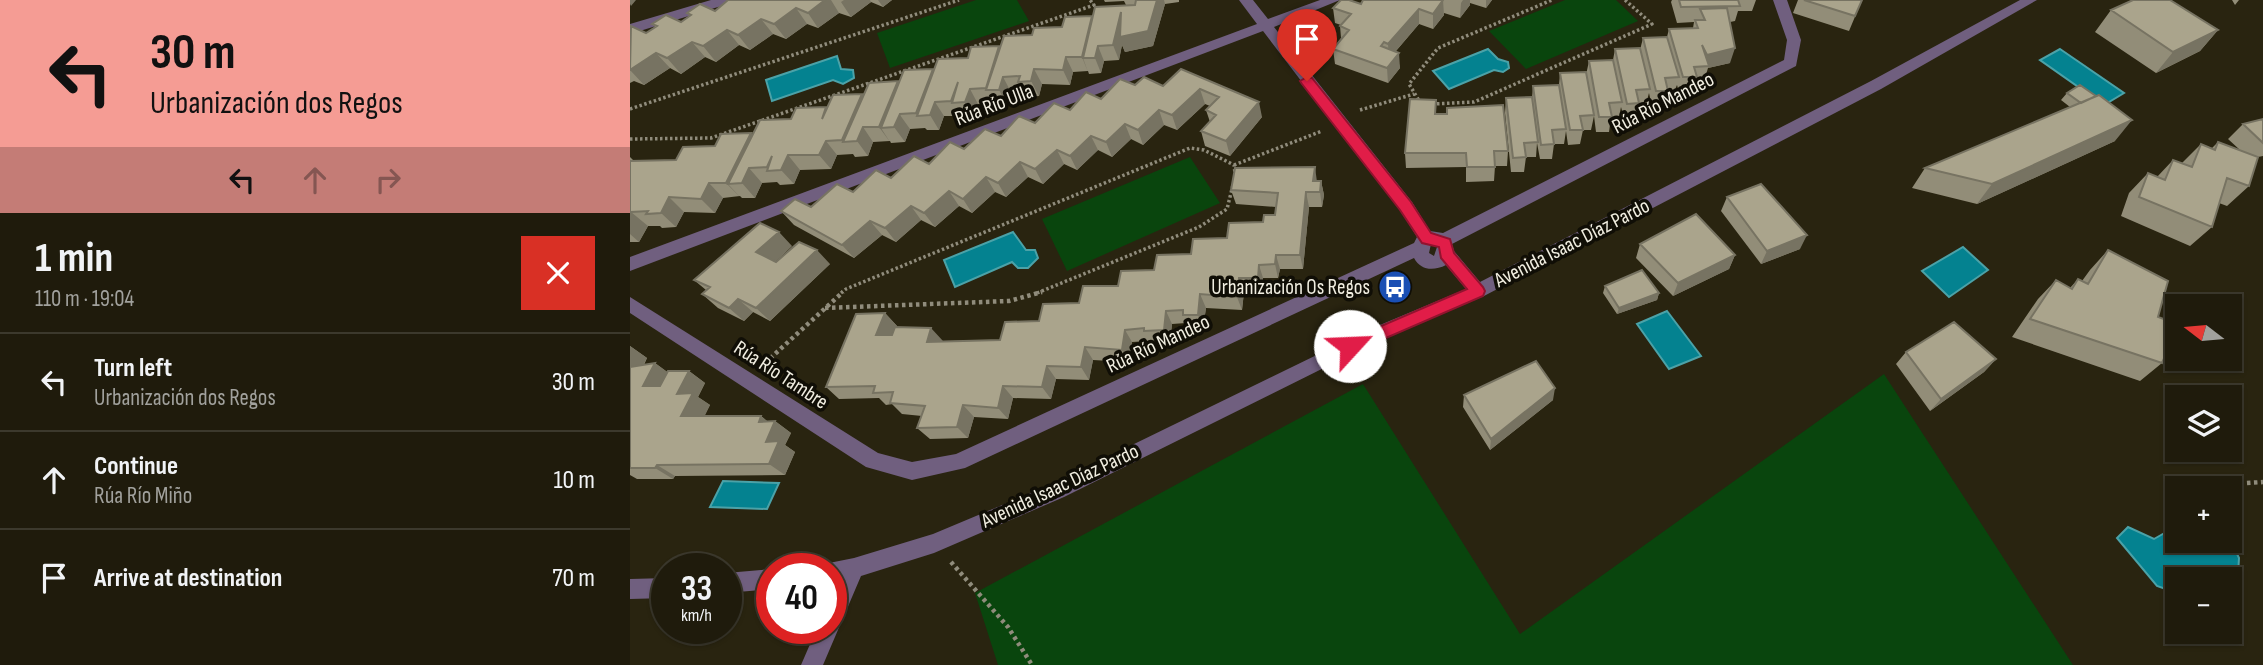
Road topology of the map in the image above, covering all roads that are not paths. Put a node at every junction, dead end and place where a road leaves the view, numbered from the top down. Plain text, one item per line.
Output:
1 (726, 0) edge
2 (1246, 0) edge
3 (1333, 0) edge
4 (1780, 0) edge
5 (2030, 0) edge
6 (695, 5) edge
7 (1264, 27) junction
8 (630, 29) edge
9 (1434, 246) junction
10 (630, 264) edge
11 (1478, 291) junction
12 (630, 304) edge
13 (912, 471) joint
14 (854, 568) junction
15 (847, 569) edge
16 (847, 584) edge
17 (651, 588) edge
18 (630, 589) edge
19 (821, 644) edge
20 (812, 665) edge

1 - 6 street
2 - 7 street
3 - 7 street, Rúa Río Ulla
4 - 9 street, Rúa Río Mandeo
5 - 11 street, Avenida Isaac Díaz Pardo
6 - 8 street
7 - 9 street
7 - 10 street, Rúa Río Ulla
9 - 11 street
9 - 13 street, Rúa Río Mandeo
11 - 14 street, Avenida Isaac Díaz Pardo
12 - 13 street, Rúa Río Tambre
14 - 15 street, Avenida Isaac Díaz Pardo
14 - 16 street
17 - 18 street
19 - 20 street

